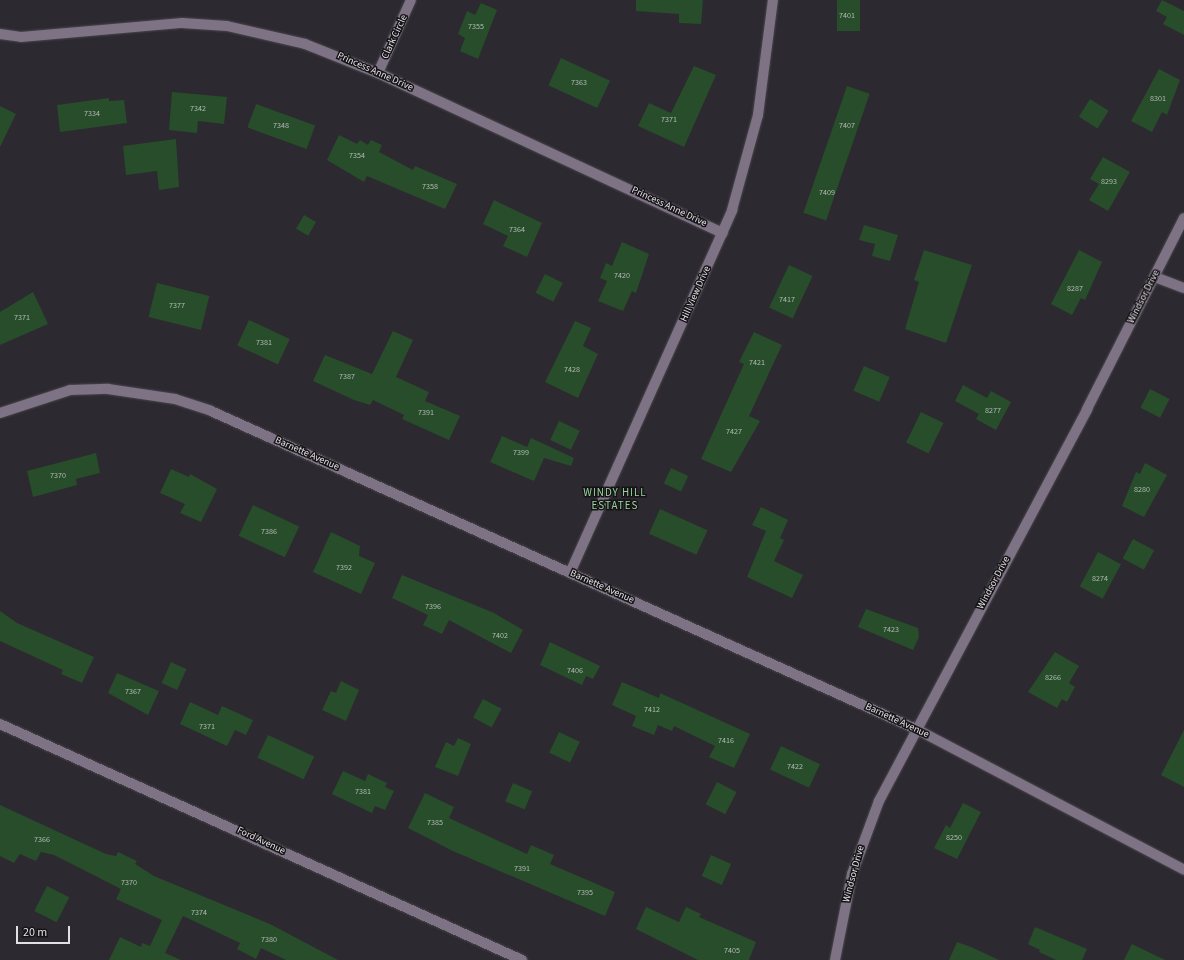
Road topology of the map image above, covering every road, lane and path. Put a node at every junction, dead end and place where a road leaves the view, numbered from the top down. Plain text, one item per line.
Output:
1 (411, 0) edge
2 (773, 0) edge
3 (0, 34) edge
4 (378, 73) junction
5 (1184, 218) edge
6 (723, 233) junction
7 (1155, 277) junction
8 (1184, 288) edge
9 (0, 413) edge
10 (570, 573) junction
11 (0, 724) edge
12 (916, 729) junction
13 (1184, 870) edge
14 (522, 960) edge
15 (835, 960) edge

1 - 4 street, Clark Circle
2 - 6 street, Hill View Drive
3 - 4 street, Princess Anne Drive
4 - 6 street, Princess Anne Drive
5 - 7 street, Windsor Drive
6 - 10 street, Hill View Drive
7 - 8 street
7 - 12 street, Windsor Drive
9 - 10 street, Barnette Avenue
10 - 12 street, Barnette Avenue
11 - 14 street, Ford Avenue
12 - 13 street, Barnette Avenue
12 - 15 street, Windsor Drive

